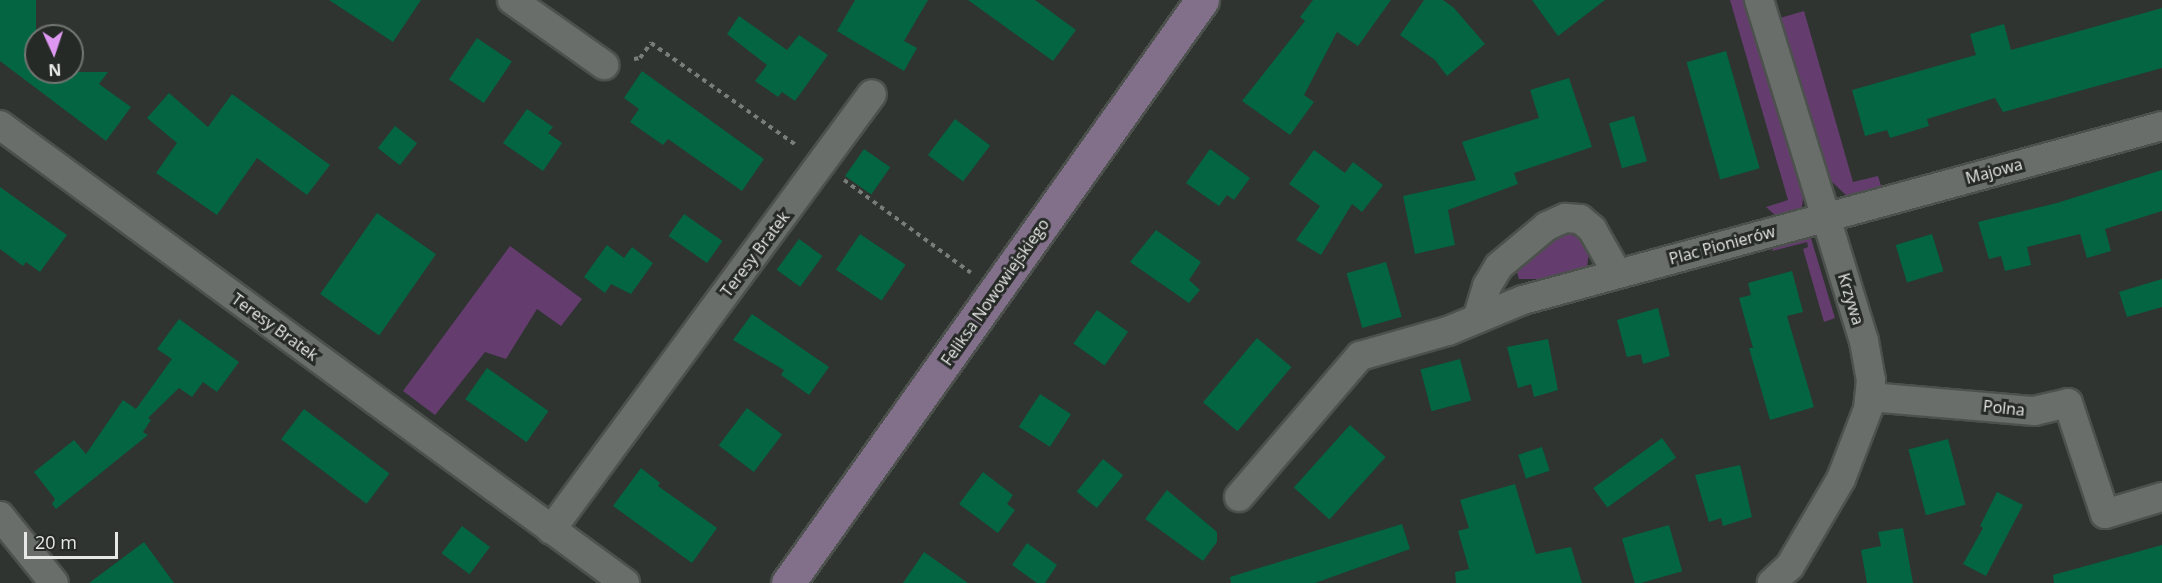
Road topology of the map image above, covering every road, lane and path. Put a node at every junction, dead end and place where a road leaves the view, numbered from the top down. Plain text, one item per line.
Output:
1 (512, 0) edge
2 (1202, 0) edge
3 (1759, 0) edge
4 (604, 65) dead end
5 (872, 94) dead end
6 (0, 125) edge
7 (2162, 126) edge
8 (1826, 216) junction
9 (1617, 273) junction
10 (1476, 319) junction
11 (1870, 397) junction
12 (1239, 497) dead end
13 (2162, 497) edge
14 (0, 516) edge
15 (550, 530) junction
16 (54, 583) edge
17 (625, 583) edge
18 (788, 583) edge
19 (1772, 583) edge

1 - 4 street
2 - 18 street, Feliksa Nowowiejskiego
3 - 8 street, Krzywa
5 - 15 street, Teresy Bratek
6 - 15 street, Teresy Bratek
7 - 8 street, Majowa
8 - 9 street, Plac Pionierów
8 - 11 street, Krzywa
9 - 10 street, Plac Pionierów
9 - 10 street
10 - 12 street, Plac Pionierów
11 - 13 street, Polna
11 - 19 street, Krzywa
14 - 16 street
15 - 17 street, Teresy Bratek

